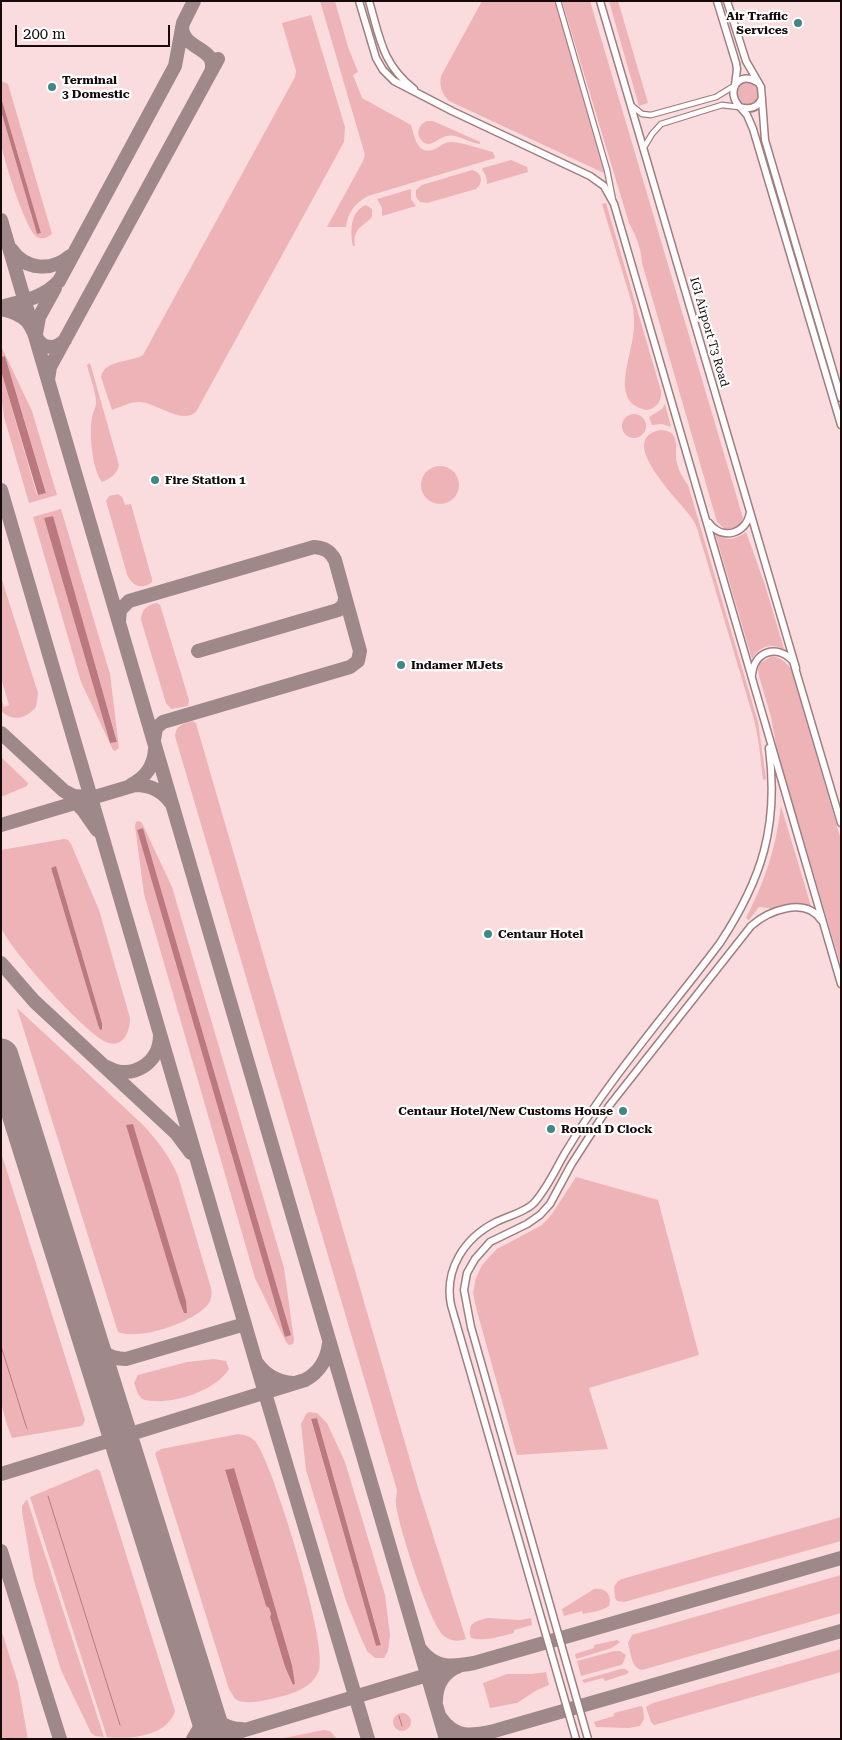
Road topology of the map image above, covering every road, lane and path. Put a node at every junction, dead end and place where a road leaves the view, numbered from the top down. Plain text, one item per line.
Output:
1 (359, 1) edge
2 (370, 1) edge
3 (558, 1) edge
4 (600, 1) edge
5 (717, 1) edge
6 (727, 1) edge
7 (759, 83) junction
8 (735, 85) junction
9 (422, 96) junction
10 (762, 97) junction
11 (630, 104) junction
12 (740, 107) junction
13 (644, 149) junction
14 (614, 204) junction
15 (841, 398) edge
16 (841, 425) edge
17 (749, 506) junction
18 (706, 518) junction
19 (796, 668) junction
20 (753, 681) junction
21 (767, 730) junction
22 (841, 823) edge
23 (823, 924) junction
24 (841, 984) edge
25 (576, 1739) edge
26 (588, 1739) edge

1 - 9 main road
2 - 9 main road
3 - 14 street
4 - 11 main road, IGI Airport T3 Road
5 - 8 main road
6 - 7 main road
7 - 8 main road
7 - 10 main road
8 - 11 street
8 - 12 main road
9 - 14 main road
10 - 12 main road
10 - 15 main road
11 - 13 main road, IGI Airport T3 Road
12 - 13 street
12 - 16 main road
13 - 17 main road, IGI Airport T3 Road
14 - 18 main road
17 - 18 main road
17 - 19 main road, IGI Airport T3 Road
18 - 20 main road
19 - 20 main road
19 - 22 main road, IGI Airport T3 Road
20 - 21 main road
21 - 23 main road
21 - 25 main road
23 - 24 main road
23 - 26 main road

